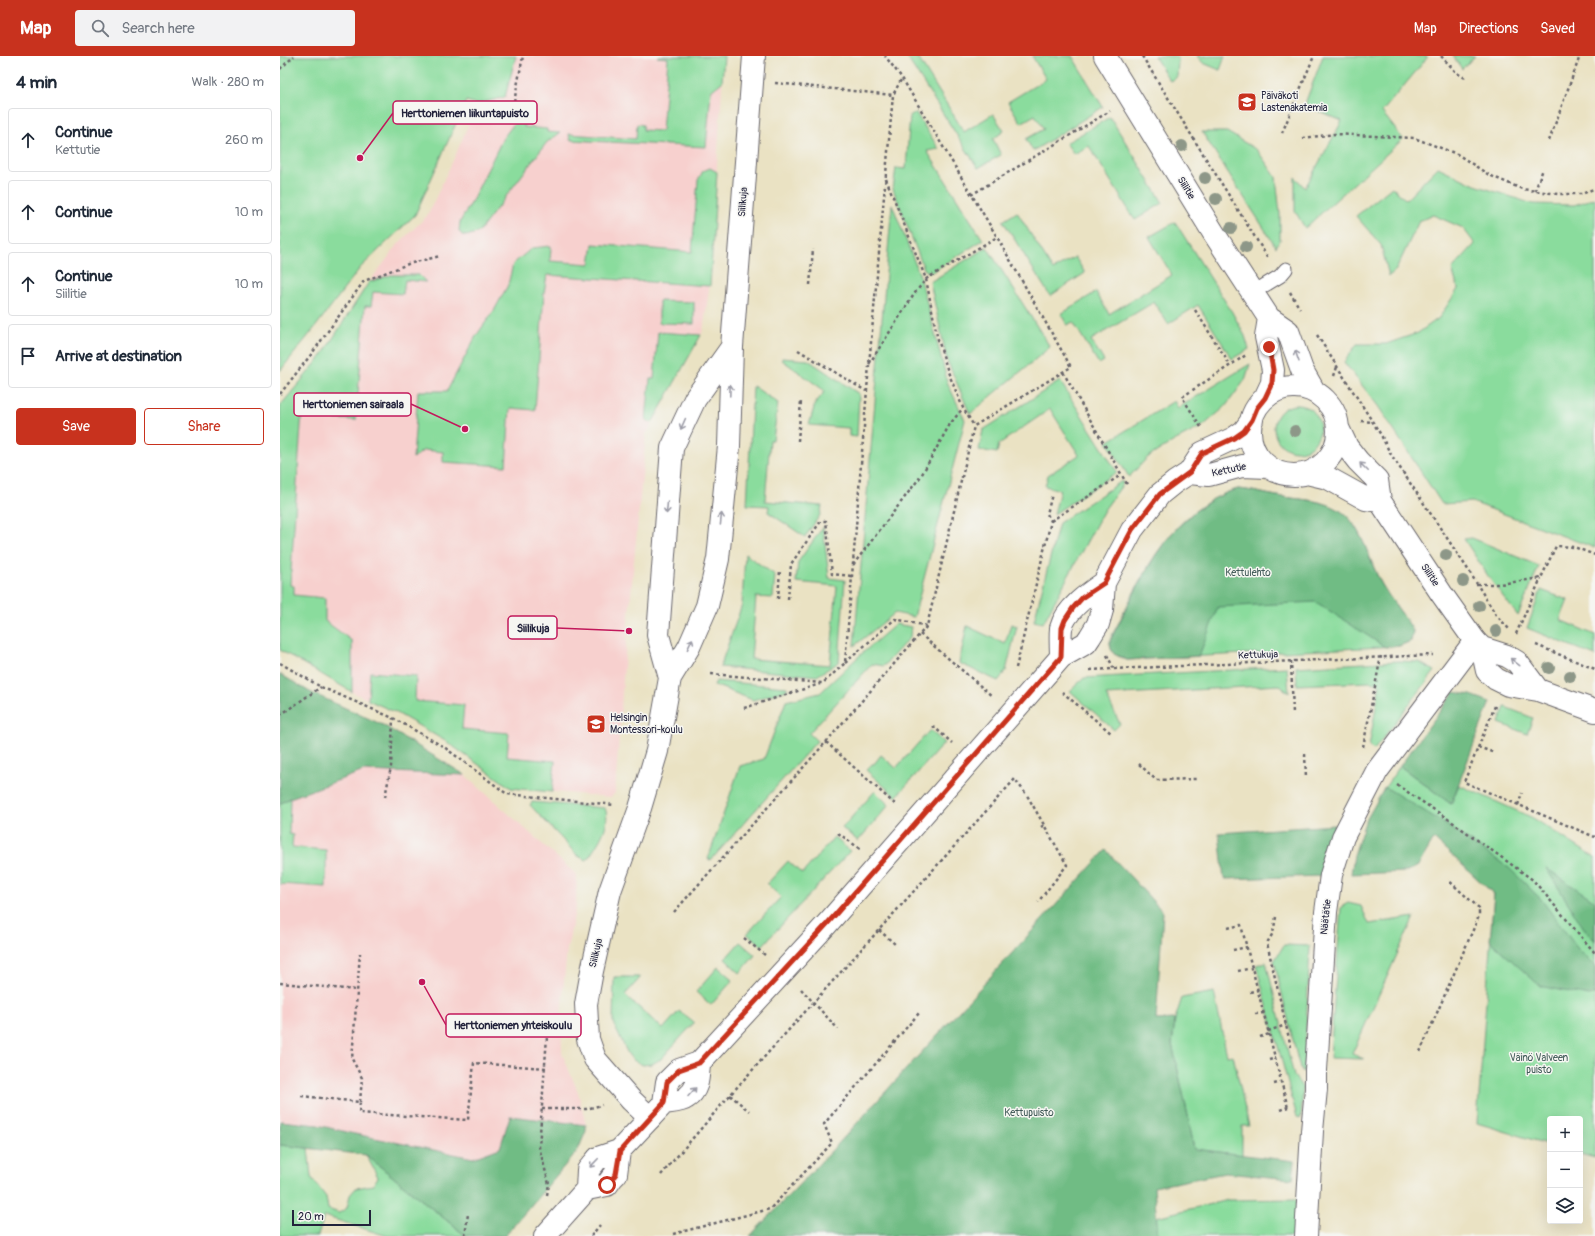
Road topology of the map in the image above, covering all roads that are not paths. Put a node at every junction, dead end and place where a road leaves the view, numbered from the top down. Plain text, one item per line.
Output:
1 (754, 56) edge
2 (1105, 56) edge
3 (1283, 273) road end
4 (1252, 293) junction
5 (1269, 318) junction
6 (732, 347) junction
7 (1314, 391) junction
8 (1265, 398) junction
9 (1252, 420) junction
10 (1338, 428) junction
11 (1269, 467) junction
12 (1190, 472) junction
13 (1307, 472) junction
14 (1380, 501) junction
15 (1104, 583) junction
16 (1478, 644) junction
17 (1061, 657) junction
18 (670, 678) junction
19 (1595, 711) edge
20 (657, 1111) junction
21 (544, 1236) edge
22 (1306, 1236) edge

1 - 6 street, Siilikuja
2 - 4 street, Siilitie
3 - 4 lane
4 - 5 street, Siilitie
7 -> 5 street, Siilitie
5 - 8 street
18 -> 6 street, Siilikuja
6 -> 18 street, Siilikuja
7 - 8 street
7 - 10 street
8 - 9 street
9 - 11 street
9 - 12 street
10 - 13 street
14 -> 10 street, Siilitie
11 - 12 street, Kettutie
11 - 13 street
12 - 15 street
13 - 14 street
14 - 16 street, Siilitie
15 - 17 street
15 - 17 street
16 - 19 street, Siilitie
16 - 22 street, Näätätie
17 - 20 street
18 - 20 street, Siilikuja
20 - 21 street

